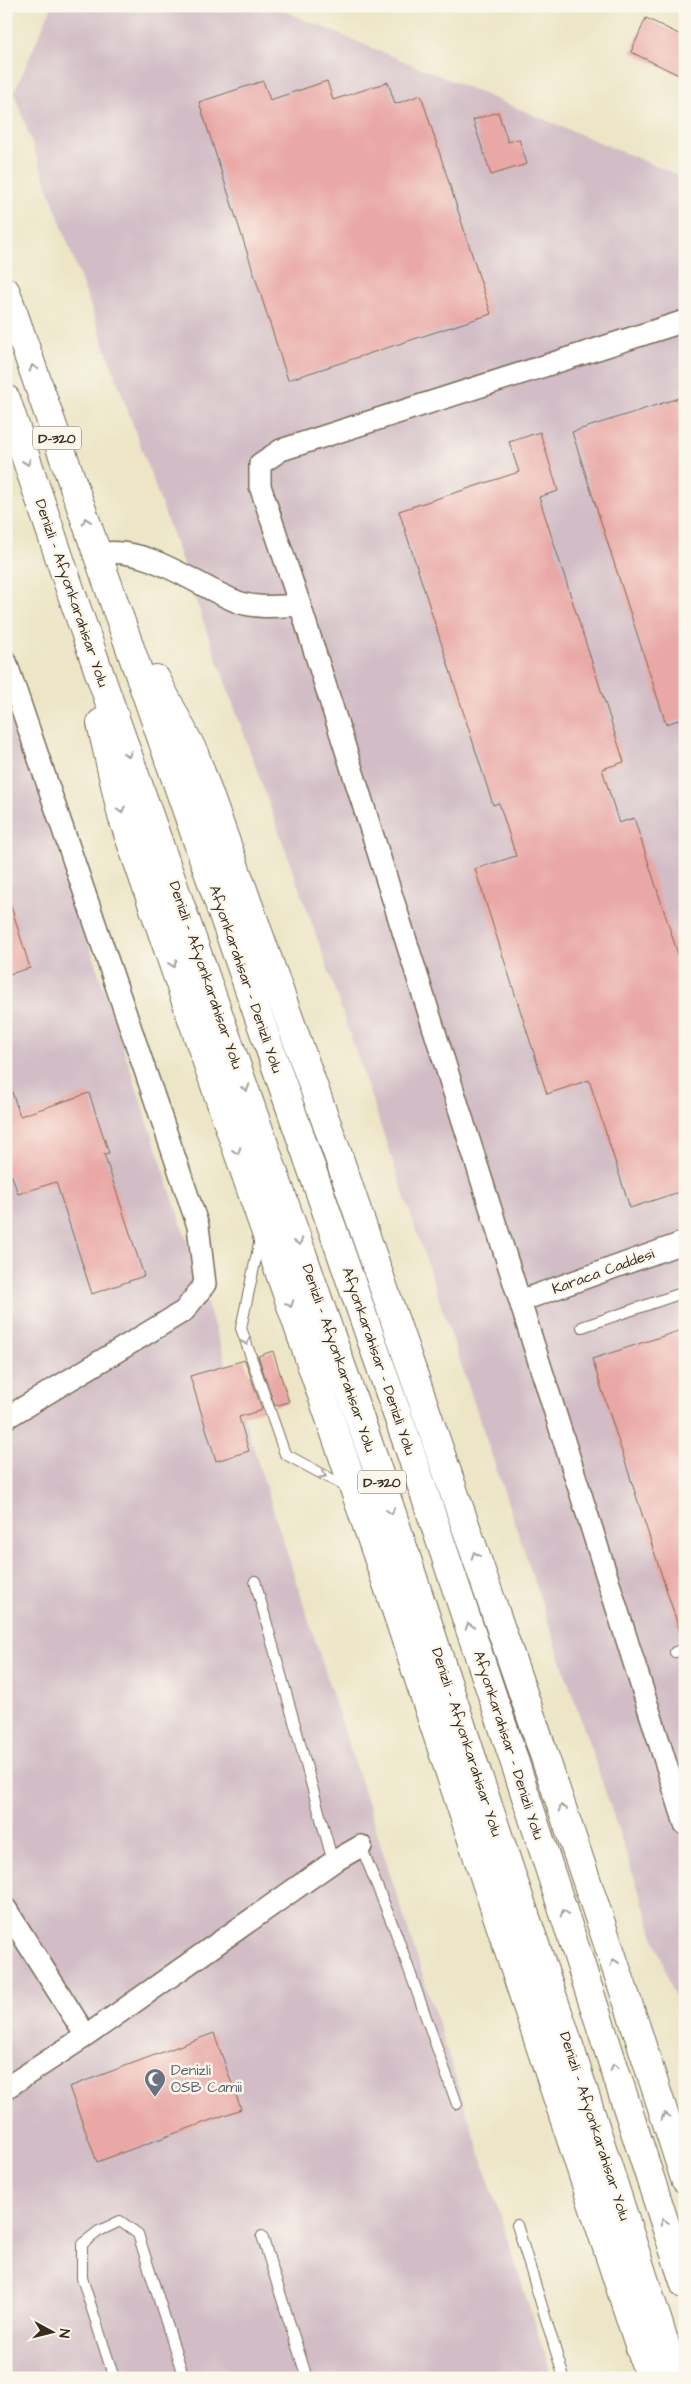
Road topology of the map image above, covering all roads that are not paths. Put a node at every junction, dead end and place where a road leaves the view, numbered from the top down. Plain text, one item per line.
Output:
1 (6, 292) edge
2 (685, 321) edge
3 (6, 399) edge
4 (98, 554) junction
5 (108, 584) junction
6 (71, 592) junction
7 (300, 604) junction
8 (6, 662) edge
9 (263, 1226) junction
10 (685, 1242) edge
11 (685, 1292) edge
12 (520, 1301) junction
13 (582, 1326) dead end
14 (6, 1418) edge
15 (355, 1492) junction
16 (256, 1581) dead end
17 (685, 1824) edge
18 (361, 1846) joint
19 (333, 1862) junction
20 (6, 1909) edge
21 (86, 2036) junction
22 (6, 2088) edge
23 (457, 2104) dead end
24 (685, 2180) edge
25 (517, 2225) dead end
26 (262, 2236) dead end
27 (685, 2285) edge
28 (114, 2378) edge
29 (184, 2378) edge
30 (307, 2378) edge
31 (564, 2378) edge
32 (650, 2378) edge
33 (676, 2378) edge

4 -> 1 highway, D-320
2 - 7 street
3 -> 6 highway, Denizli - Afyonkarahisar Yolu / D-320
4 - 5 highway, D-320
4 - 7 street
24 -> 5 highway
27 -> 5 highway, Afyonkarahisar - Denizli Yolu / D-320
6 -> 9 highway
6 -> 33 highway, Denizli - Afyonkarahisar Yolu / D-320
7 - 12 street
8 - 14 street
9 -> 15 highway
9 -> 15 lane
10 - 12 street, Karaca Caddesi
11 - 13 lane
12 - 17 street
15 - 32 highway
16 - 19 lane
18 - 19 street
18 - 23 lane
19 - 21 street
20 - 21 street
21 - 22 street
25 - 31 lane
26 - 30 lane
28 - 29 lane

